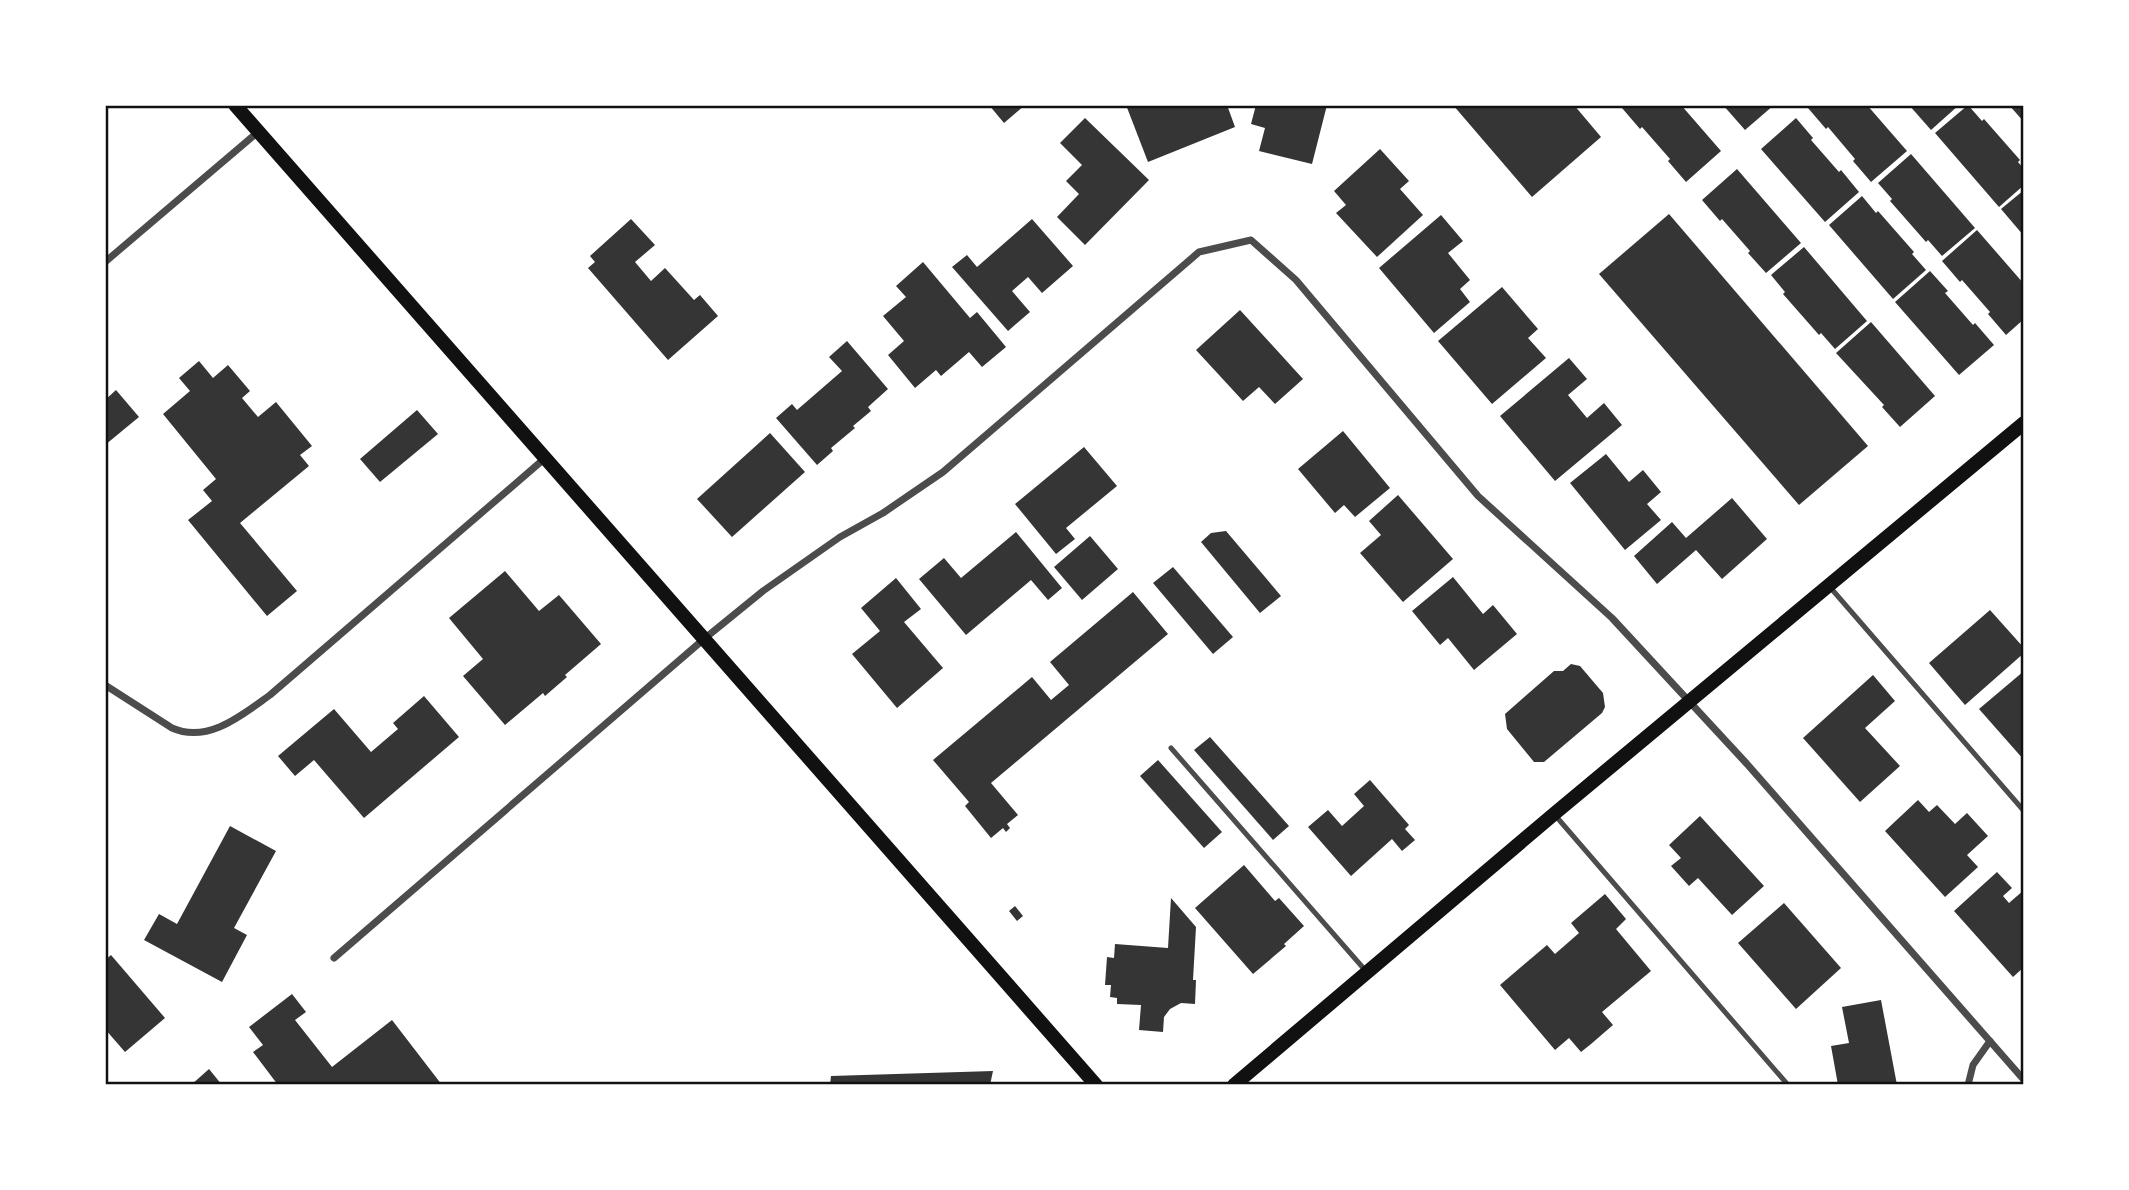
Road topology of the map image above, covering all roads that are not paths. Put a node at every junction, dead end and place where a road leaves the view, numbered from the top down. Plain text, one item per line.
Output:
1 (235, 105) edge
2 (258, 132) junction
3 (105, 262) edge
4 (2024, 423) edge
5 (544, 459) junction
6 (1829, 586) junction
7 (704, 639) junction
8 (105, 685) edge
9 (1690, 702) junction
10 (1171, 748) dead end
11 (2024, 811) edge
12 (1554, 814) junction
13 (334, 958) dead end
14 (1367, 973) junction
15 (1990, 1041) junction
16 (2024, 1080) edge
17 (1096, 1085) edge
18 (1234, 1085) edge
19 (1788, 1085) edge
20 (1968, 1085) edge

1 - 2 main road
2 - 3 street
2 - 5 main road
4 - 6 main road
5 - 7 main road
5 - 8 street
6 - 9 main road
6 - 11 lane
7 - 9 street
7 - 13 street
7 - 17 main road
9 - 12 main road
9 - 15 street
10 - 14 lane
12 - 14 main road
12 - 19 lane
14 - 18 main road
15 - 16 street
15 - 20 street

